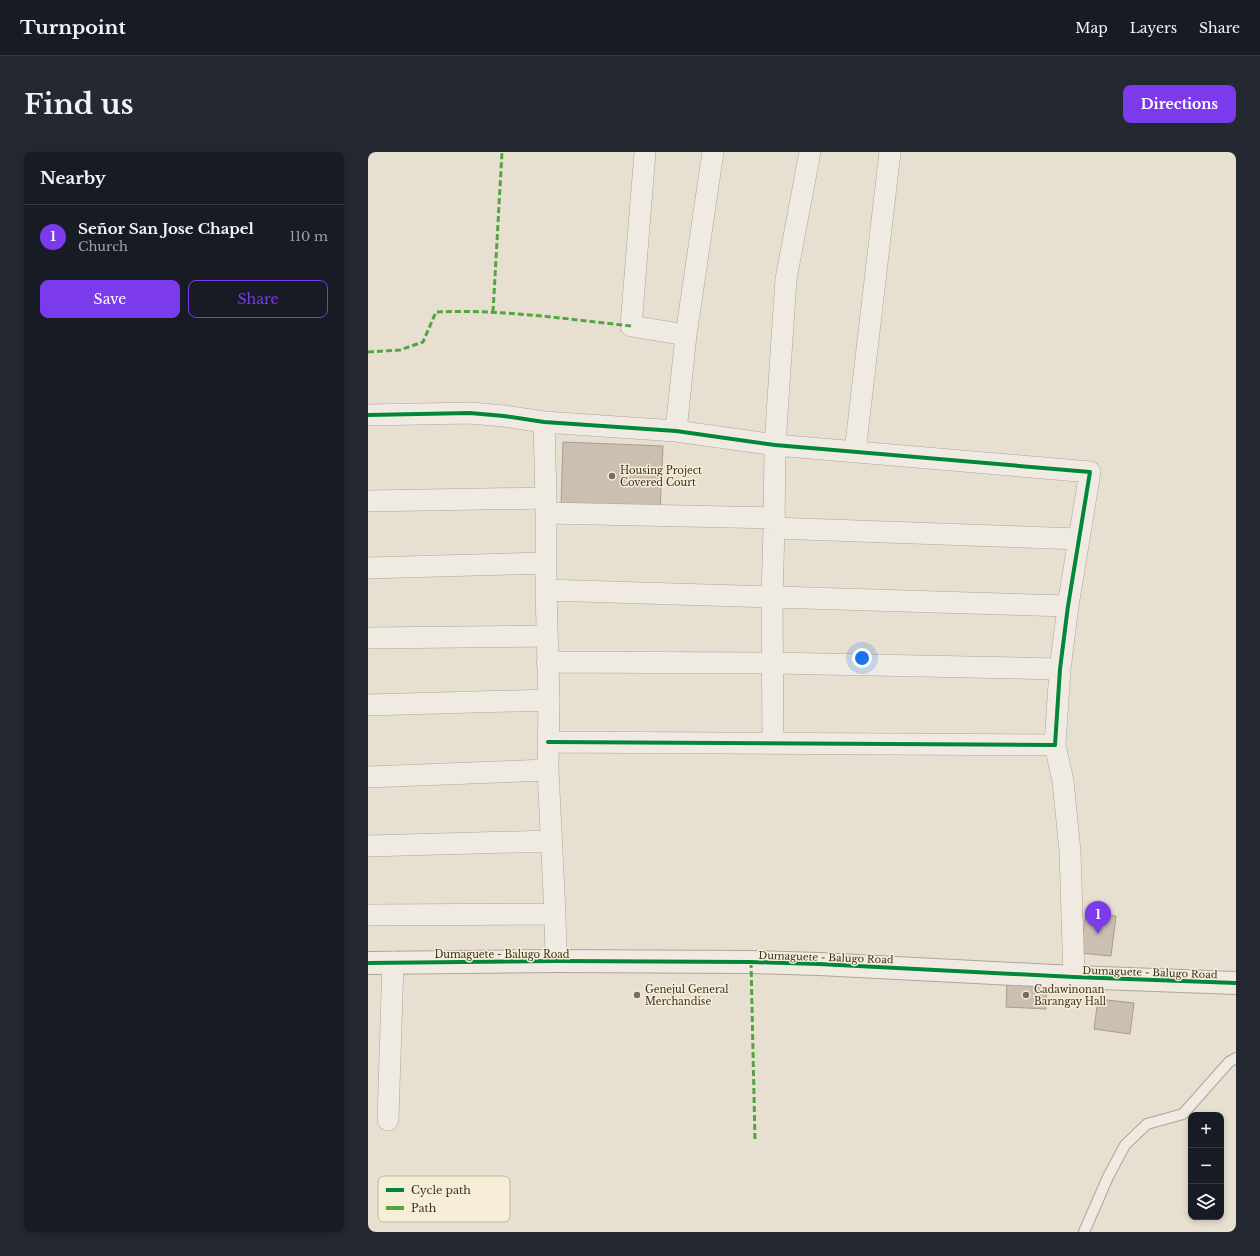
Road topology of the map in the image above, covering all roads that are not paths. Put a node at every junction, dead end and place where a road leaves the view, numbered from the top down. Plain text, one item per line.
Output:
1 (645, 152) edge
2 (713, 152) edge
3 (810, 152) edge
4 (890, 152) edge
5 (686, 335) junction
6 (368, 414) edge
7 (544, 422) junction
8 (676, 431) junction
9 (775, 445) junction
10 (855, 452) junction
11 (368, 500) edge
12 (547, 506) junction
13 (774, 523) junction
14 (1079, 539) junction
15 (546, 563) junction
16 (368, 568) edge
17 (546, 590) junction
18 (772, 598) junction
19 (1068, 606) junction
20 (547, 636) junction
21 (368, 638) edge
22 (547, 662) junction
23 (773, 663) junction
24 (1060, 669) junction
25 (549, 700) junction
26 (368, 705) edge
27 (548, 742) junction
28 (773, 744) junction
29 (1055, 745) junction
30 (548, 770) junction
31 (368, 777) edge
32 (551, 841) junction
33 (368, 846) edge
34 (555, 914) junction
35 (368, 915) edge
36 (556, 961) junction
37 (393, 962) junction
38 (368, 963) edge
39 (1074, 976) junction
40 (1236, 983) edge
41 (1236, 1058) edge
42 (388, 1120) dead end
43 (1084, 1232) edge

1 - 5 street
2 - 5 street
3 - 9 street
4 - 10 street
5 - 8 street
6 - 7 street
7 - 8 street
7 - 12 street
8 - 9 street
9 - 10 street
9 - 13 street
10 - 14 street
11 - 12 street
12 - 13 street
12 - 15 street
13 - 14 street
13 - 18 street
14 - 19 street
15 - 16 street
15 - 17 street
17 - 18 street
17 - 20 street
18 - 19 street
18 - 23 street
19 - 24 street
20 - 21 street
20 - 22 street
22 - 23 street
22 - 25 street
23 - 24 street
23 - 28 street
24 - 29 street
25 - 26 street
25 - 27 street
27 - 28 street
27 - 30 street
28 - 29 street
29 - 39 street
30 - 31 street
30 - 32 street
32 - 33 street
32 - 34 street
34 - 35 street
34 - 36 street
36 - 37 street, Dumaguete - Balugo Road
36 - 39 street, Dumaguete - Balugo Road
37 - 38 street, Dumaguete - Balugo Road
37 - 42 street
39 - 40 street, Dumaguete - Balugo Road
41 - 43 lane

